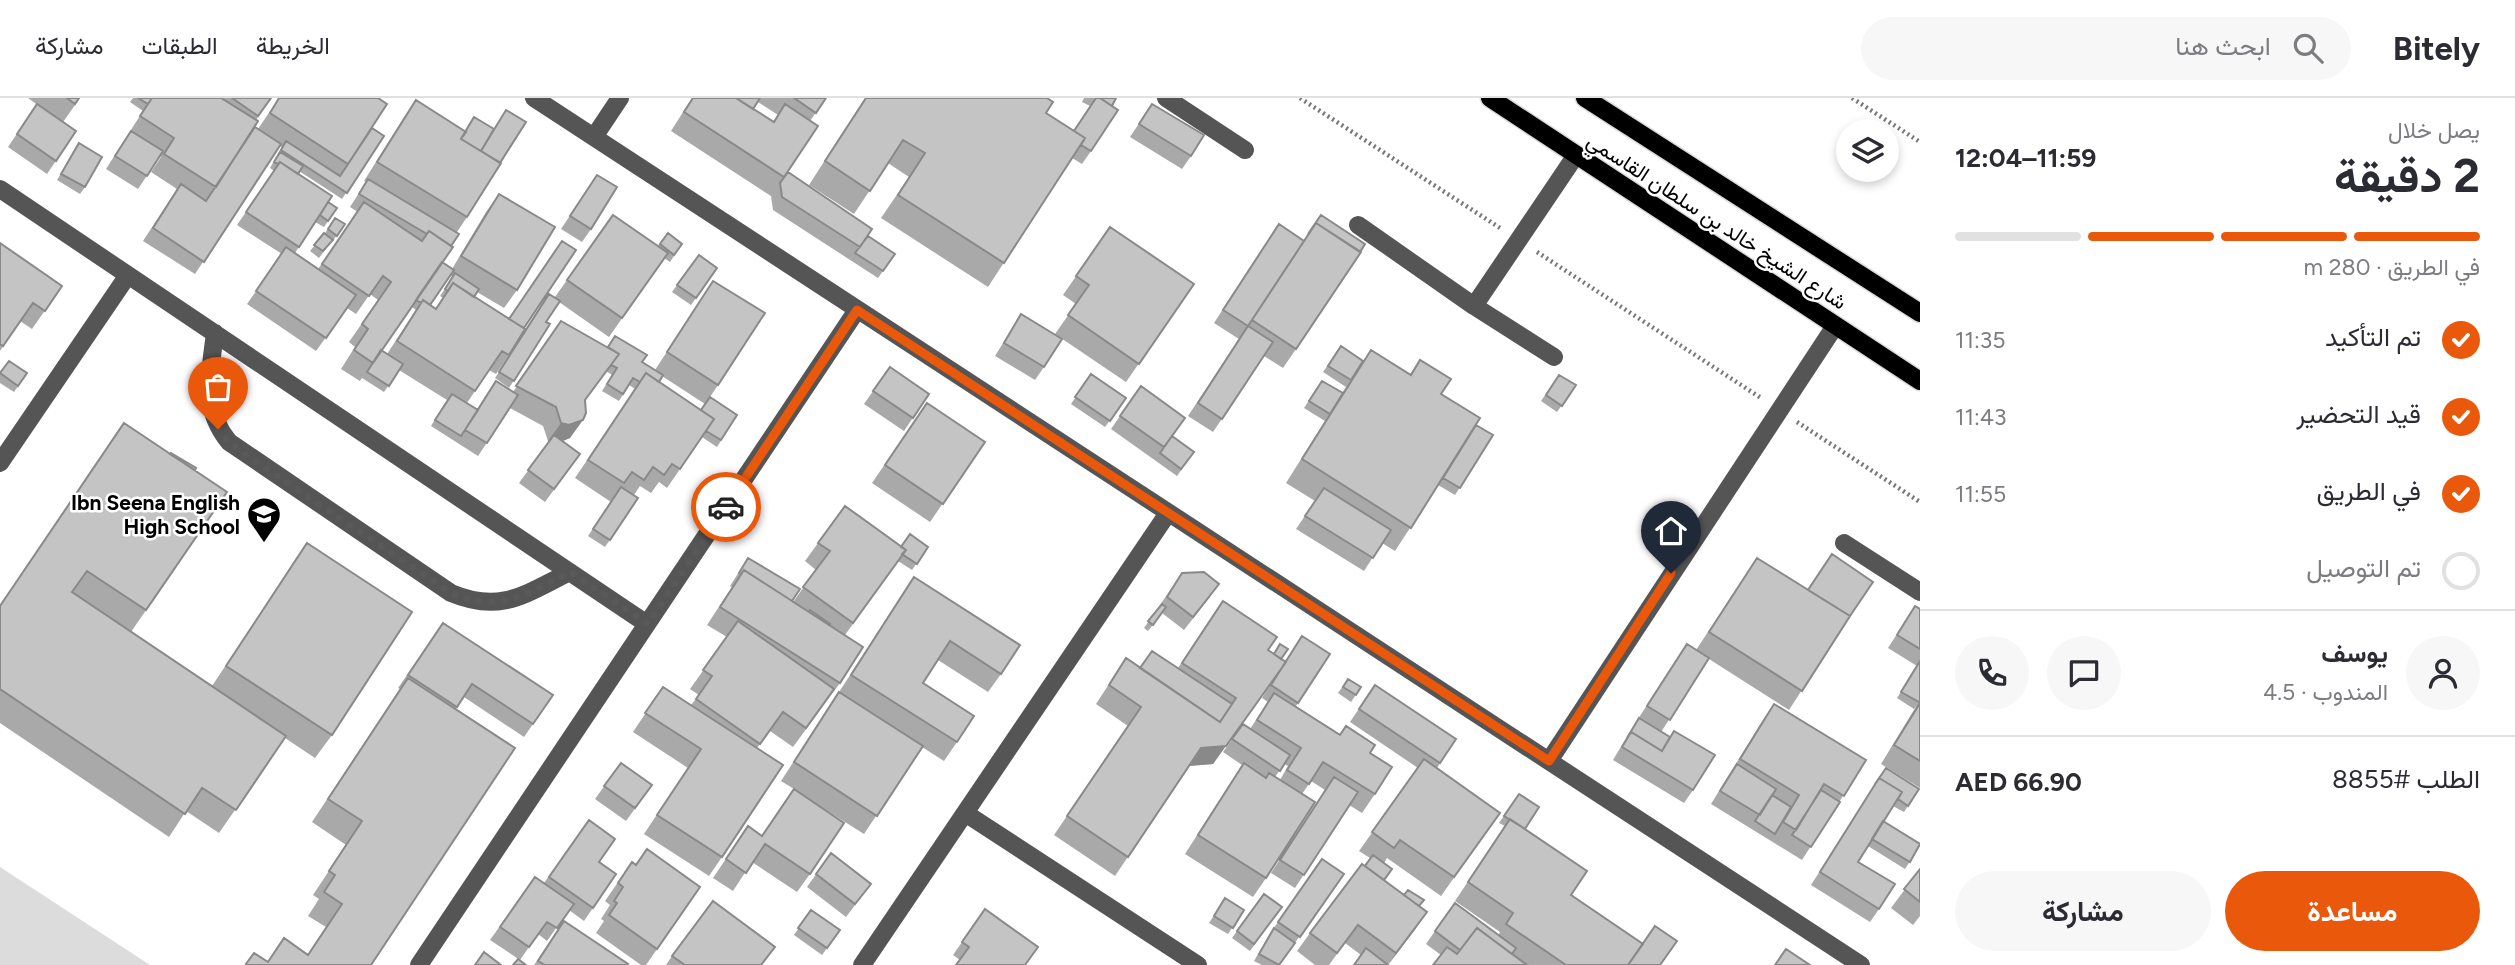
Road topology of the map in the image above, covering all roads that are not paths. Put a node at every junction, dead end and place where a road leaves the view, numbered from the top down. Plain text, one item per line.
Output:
1 (534, 98) edge
2 (620, 98) edge
3 (1166, 98) edge
4 (1490, 98) edge
5 (1585, 98) edge
6 (594, 137) junction
7 (1245, 150) dead end
8 (1576, 155) junction
9 (0, 189) edge
10 (1358, 225) dead end
11 (128, 275) junction
12 (1474, 306) junction
13 (857, 310) junction
14 (1920, 313) edge
15 (1835, 326) junction
16 (215, 333) junction
17 (1554, 357) dead end
18 (1920, 381) edge
19 (0, 463) edge
20 (1168, 513) junction
21 (1844, 543) dead end
22 (570, 572) junction
23 (1920, 592) edge
24 (648, 624) junction
25 (1549, 761) junction
26 (965, 813) junction
27 (419, 965) edge
28 (862, 965) edge
29 (1198, 965) edge
30 (1861, 965) edge

1 - 6 street
2 - 6 street
3 - 7 street
4 - 8 main road, شارع الشيخ خالد بن سلطان القاسمي
5 - 14 main road, شارع الشيخ خالد بن سلطان القاسمي
6 - 13 street
8 - 12 street
8 - 15 main road, شارع الشيخ خالد بن سلطان القاسمي
9 - 11 street
10 - 12 street
11 - 16 street
11 - 19 street
12 - 17 street
13 - 20 street
13 - 24 street
15 - 18 main road, شارع الشيخ خالد بن سلطان القاسمي
15 - 25 street
16 - 22 street
16 - 22 street
20 - 25 street
20 - 26 street
21 - 23 street
22 - 24 street
24 - 27 street
25 - 30 street
26 - 28 street
26 - 29 street

